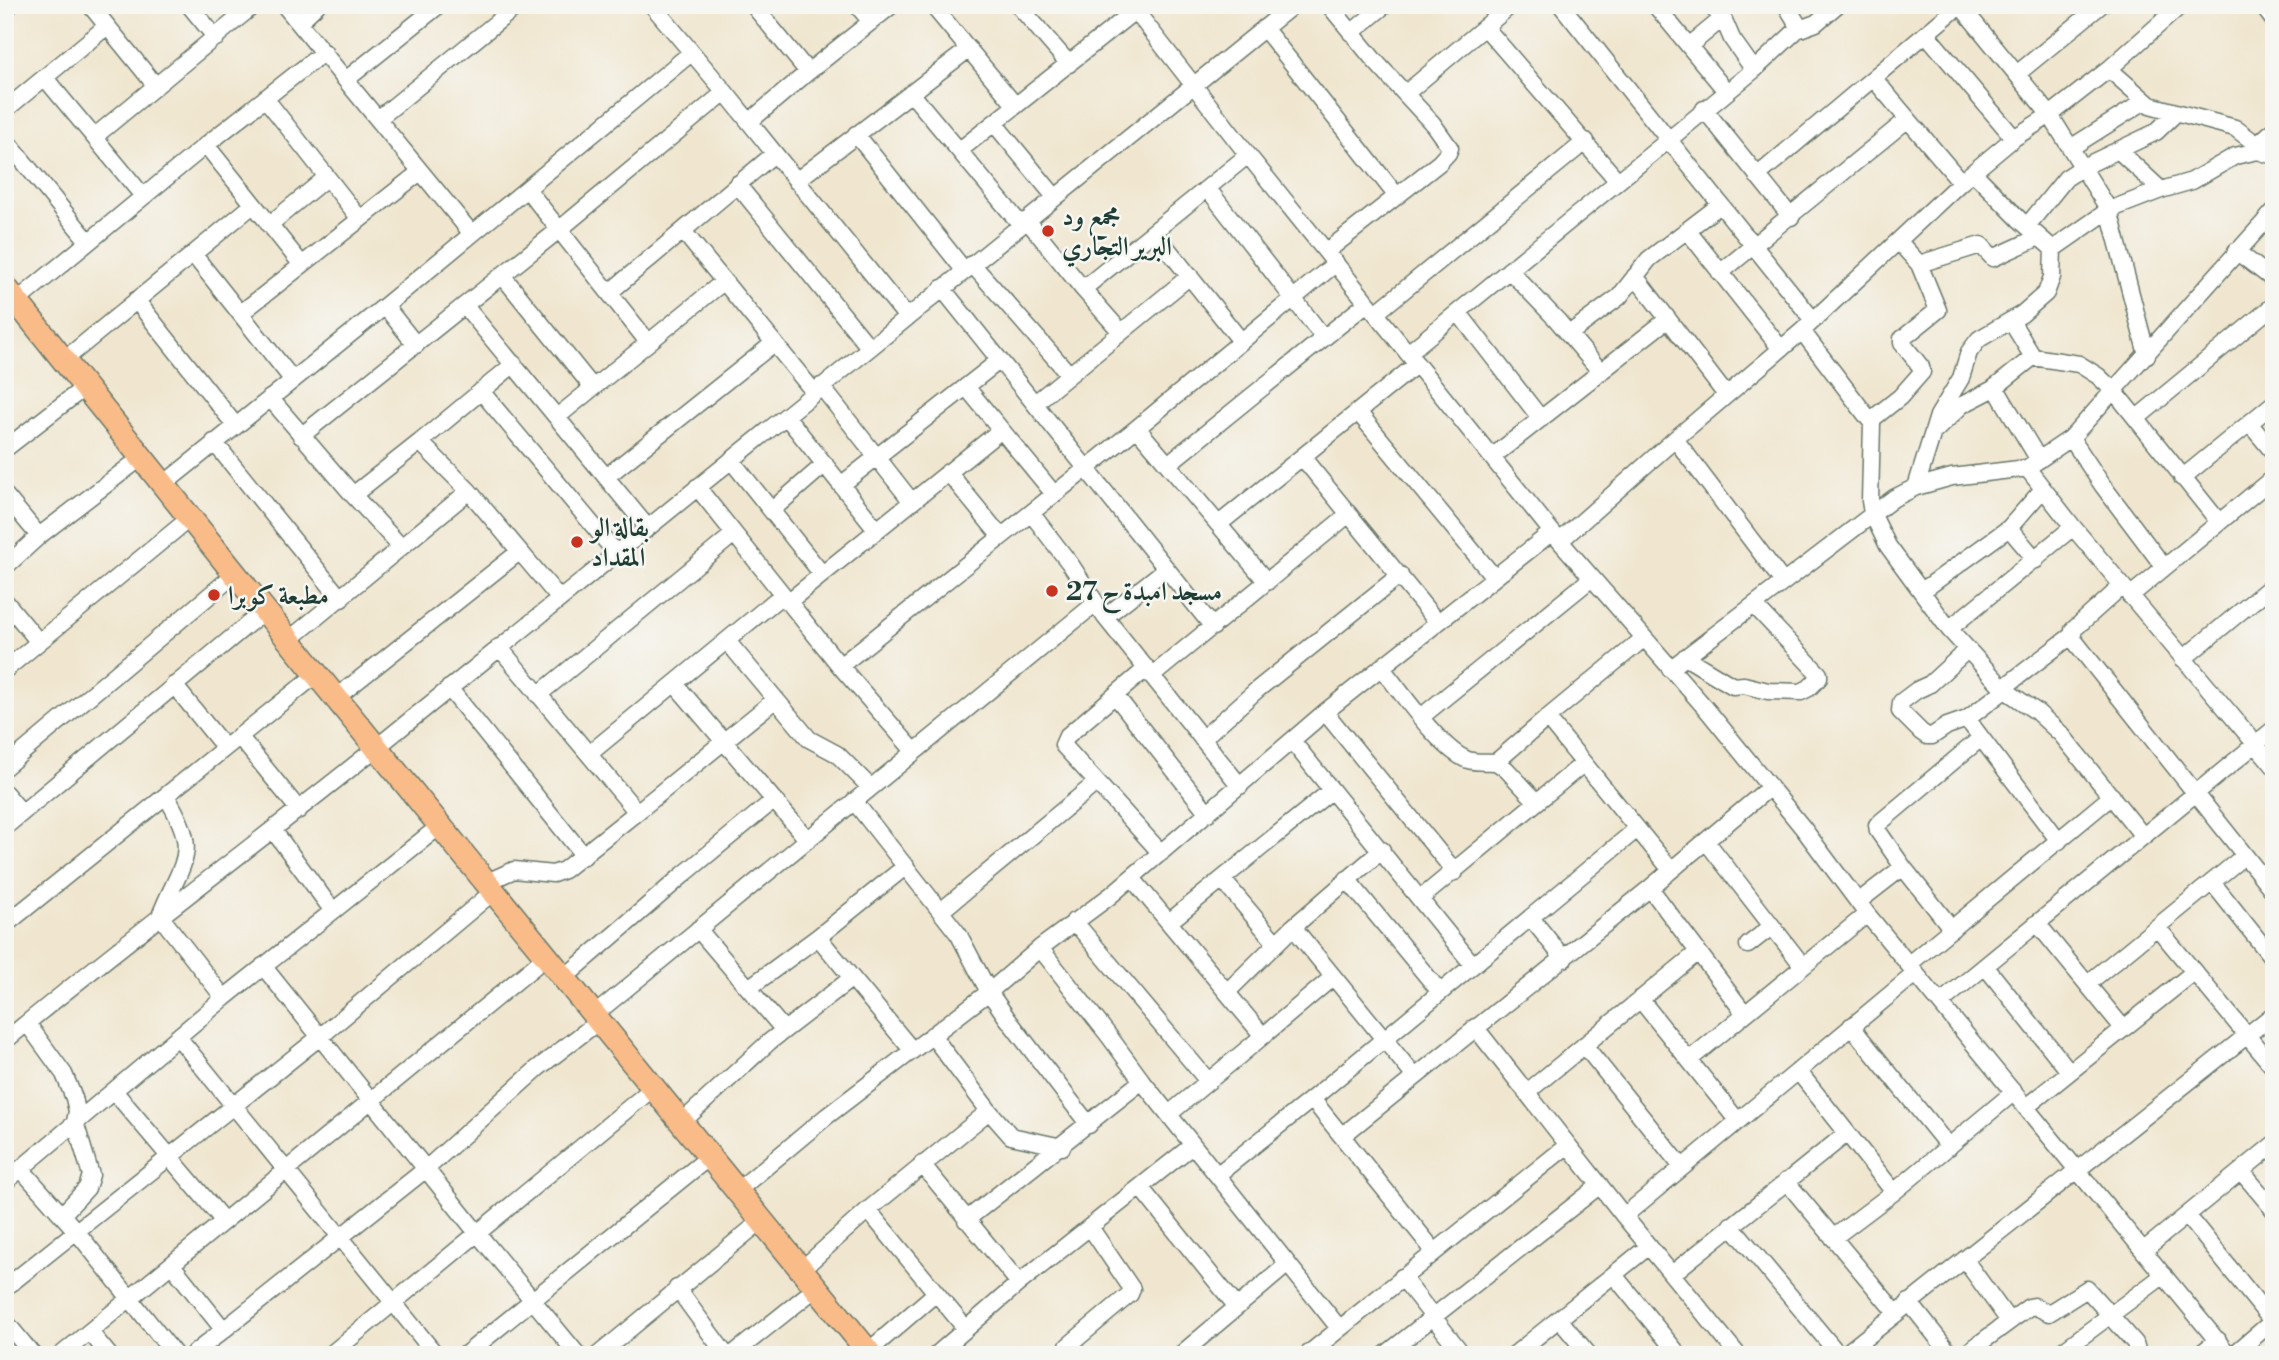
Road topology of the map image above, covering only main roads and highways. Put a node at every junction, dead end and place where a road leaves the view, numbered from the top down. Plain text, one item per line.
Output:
1 (11, 294) edge
2 (868, 1353) edge

1 - 2 highway

